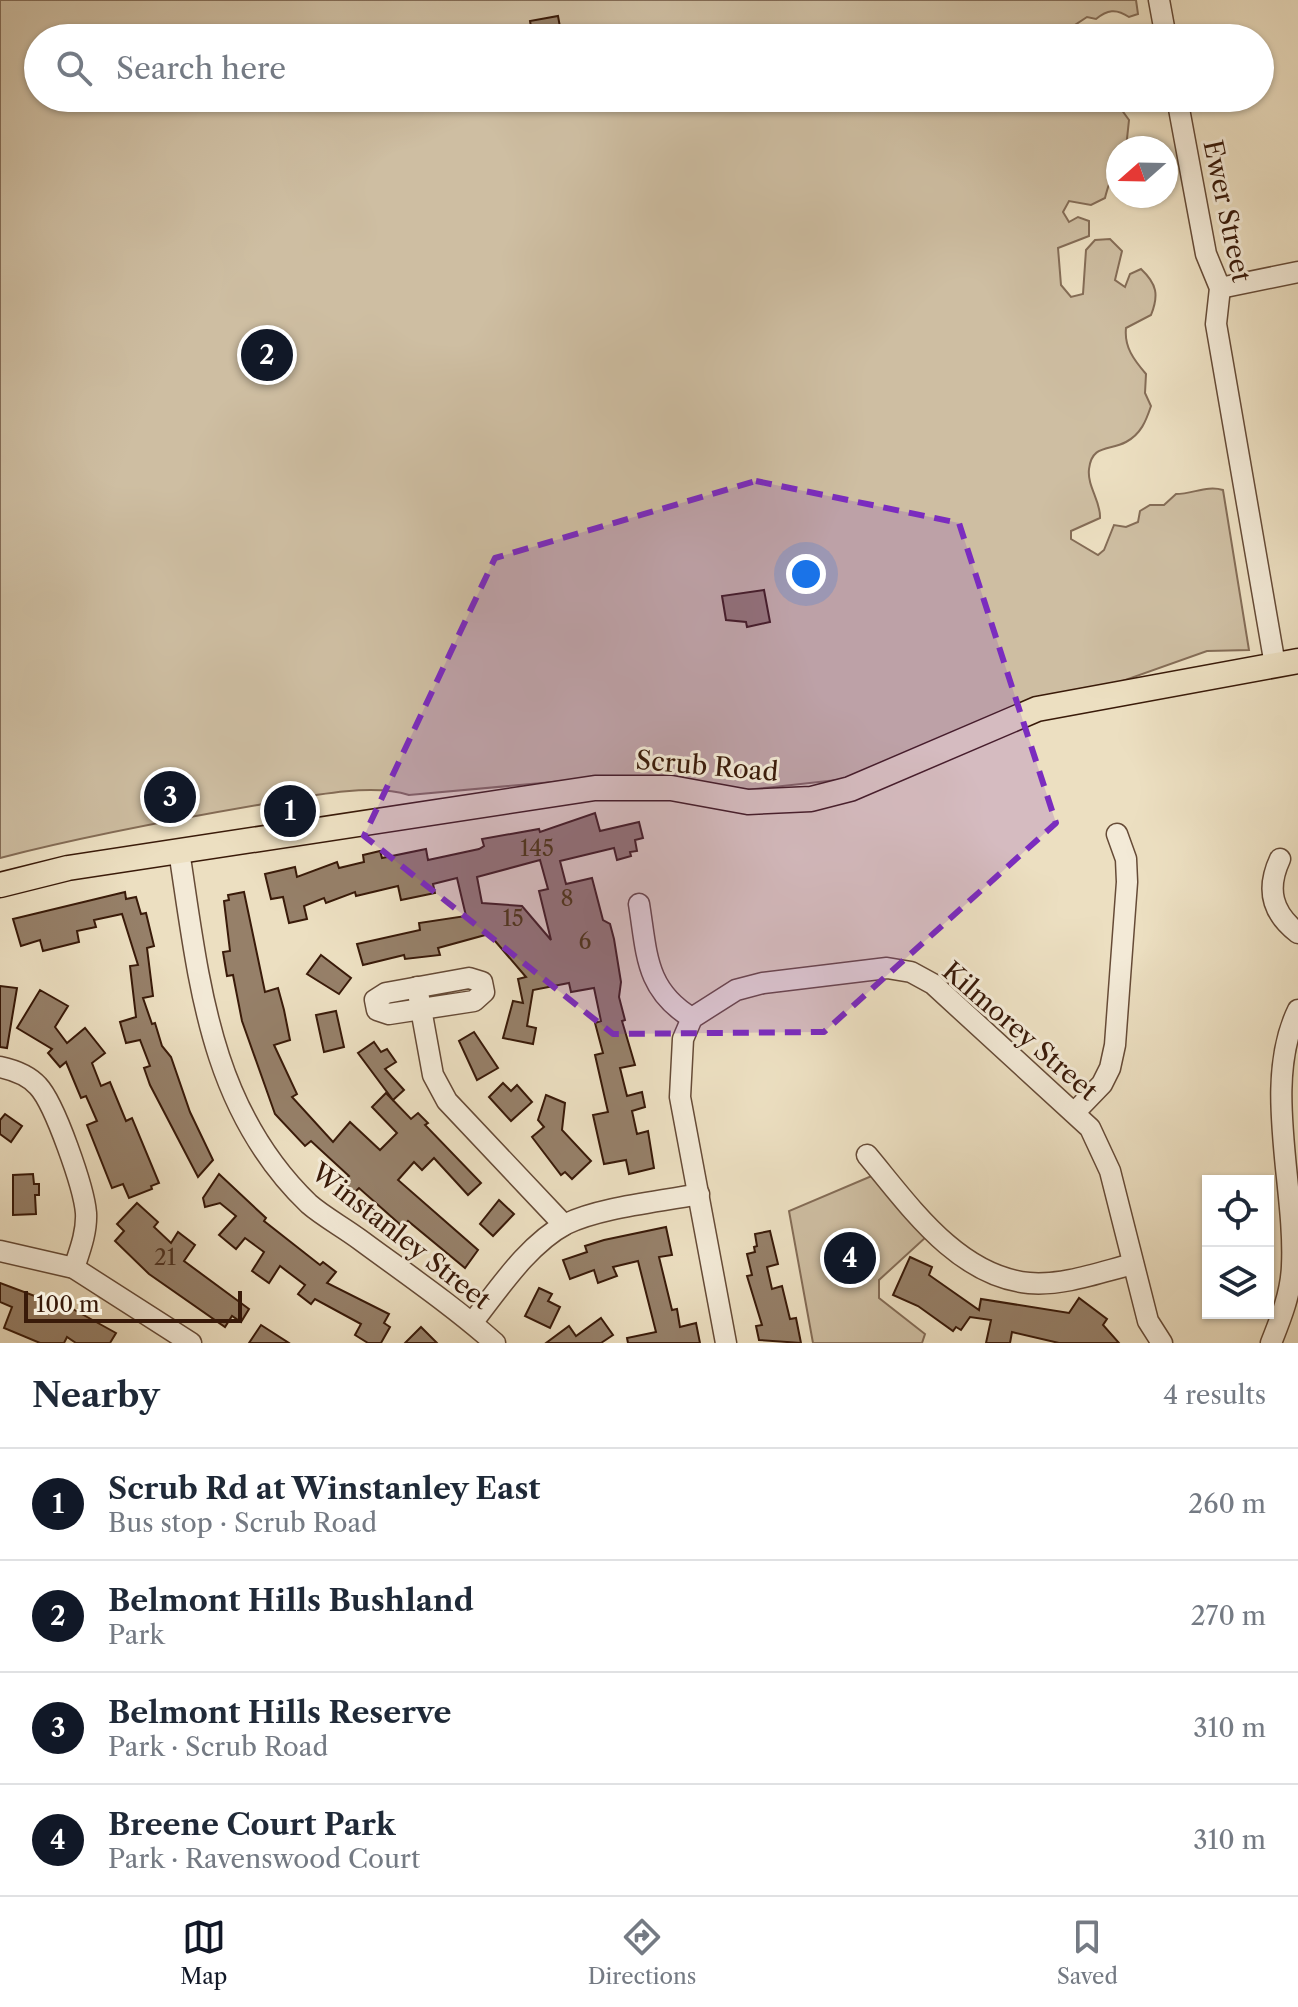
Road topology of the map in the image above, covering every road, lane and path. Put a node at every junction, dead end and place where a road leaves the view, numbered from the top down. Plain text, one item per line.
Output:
1 (1159, 0) edge
2 (1163, 24) edge
3 (1180, 112) edge
4 (1298, 272) edge
5 (1220, 288) junction
6 (1287, 663) edge
7 (1117, 834) dead end
8 (179, 851) junction
9 (1280, 859) dead end
10 (0, 885) edge
11 (639, 904) dead end
12 (1298, 933) edge
13 (417, 987) junction
14 (420, 1009) junction
15 (1298, 1010) edge
16 (692, 1018) junction
17 (0, 1067) edge
18 (1075, 1112) junction
19 (867, 1155) dead end
20 (699, 1194) junction
21 (564, 1225) junction
22 (0, 1251) edge
23 (1133, 1264) junction
24 (74, 1268) junction
25 (472, 1323) junction
26 (191, 1343) edge
27 (495, 1343) edge
28 (726, 1343) edge
29 (1162, 1343) edge
30 (1271, 1343) edge

1 - 2 street
3 - 5 street, Ewer Street
4 - 5 street
5 - 6 street, Ewer Street
6 - 8 main road, Scrub Road
7 - 18 street
8 - 10 main road, Scrub Road
8 - 25 street, Winstanley Street
9 - 12 street
11 - 16 street
13 - 14 street
13 - 14 street
13 - 14 street
14 - 21 street
15 - 30 street
16 - 18 street, Kilmorey Street
16 - 20 street
17 - 24 street
18 - 23 street, Kilmorey Street
19 - 23 street
20 - 21 street
20 - 28 street
21 - 25 street
22 - 24 street
23 - 29 street, Kilmorey Street
24 - 26 street
25 - 27 street, Winstanley Street

